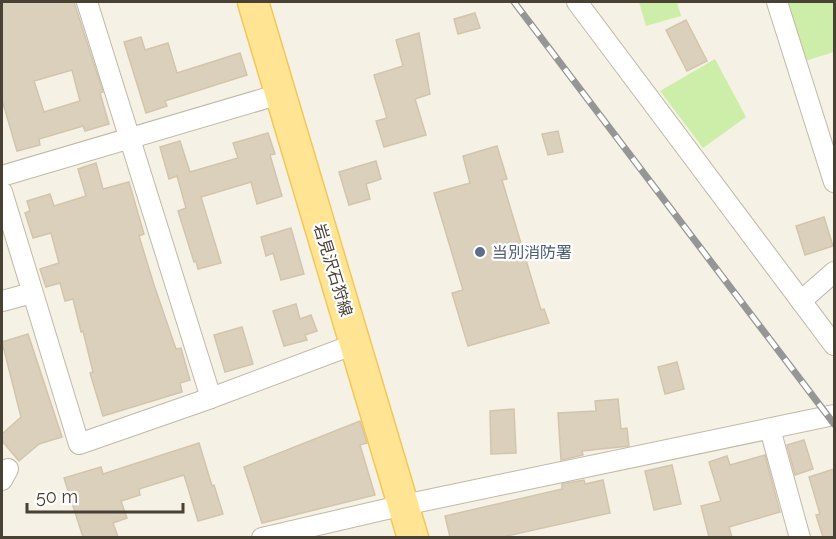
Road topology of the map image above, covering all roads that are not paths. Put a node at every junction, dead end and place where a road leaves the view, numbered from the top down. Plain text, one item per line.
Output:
1 (87, 2) edge
2 (252, 2) edge
3 (578, 2) edge
4 (777, 2) edge
5 (280, 94) junction
6 (129, 139) junction
7 (2, 176) edge
8 (834, 182) edge
9 (2, 192) edge
10 (834, 272) edge
11 (32, 292) junction
12 (2, 301) edge
13 (801, 301) junction
14 (355, 344) junction
15 (834, 345) edge
16 (211, 398) junction
17 (834, 415) edge
18 (770, 429) junction
19 (404, 506) junction
20 (262, 537) edge
21 (413, 537) edge
22 (800, 537) edge

1 - 6 street
2 - 5 main road, 岩見沢石狩線
3 - 13 street
4 - 8 street
5 - 6 street
5 - 14 main road, 岩見沢石狩線
6 - 7 street
6 - 16 street
9 - 11 street
10 - 13 street
11 - 12 street
11 - 16 street
13 - 15 street
14 - 16 street
14 - 19 main road, 岩見沢石狩線
17 - 18 street
18 - 19 street
18 - 22 street
19 - 20 street
19 - 21 main road, 岩見沢石狩線

